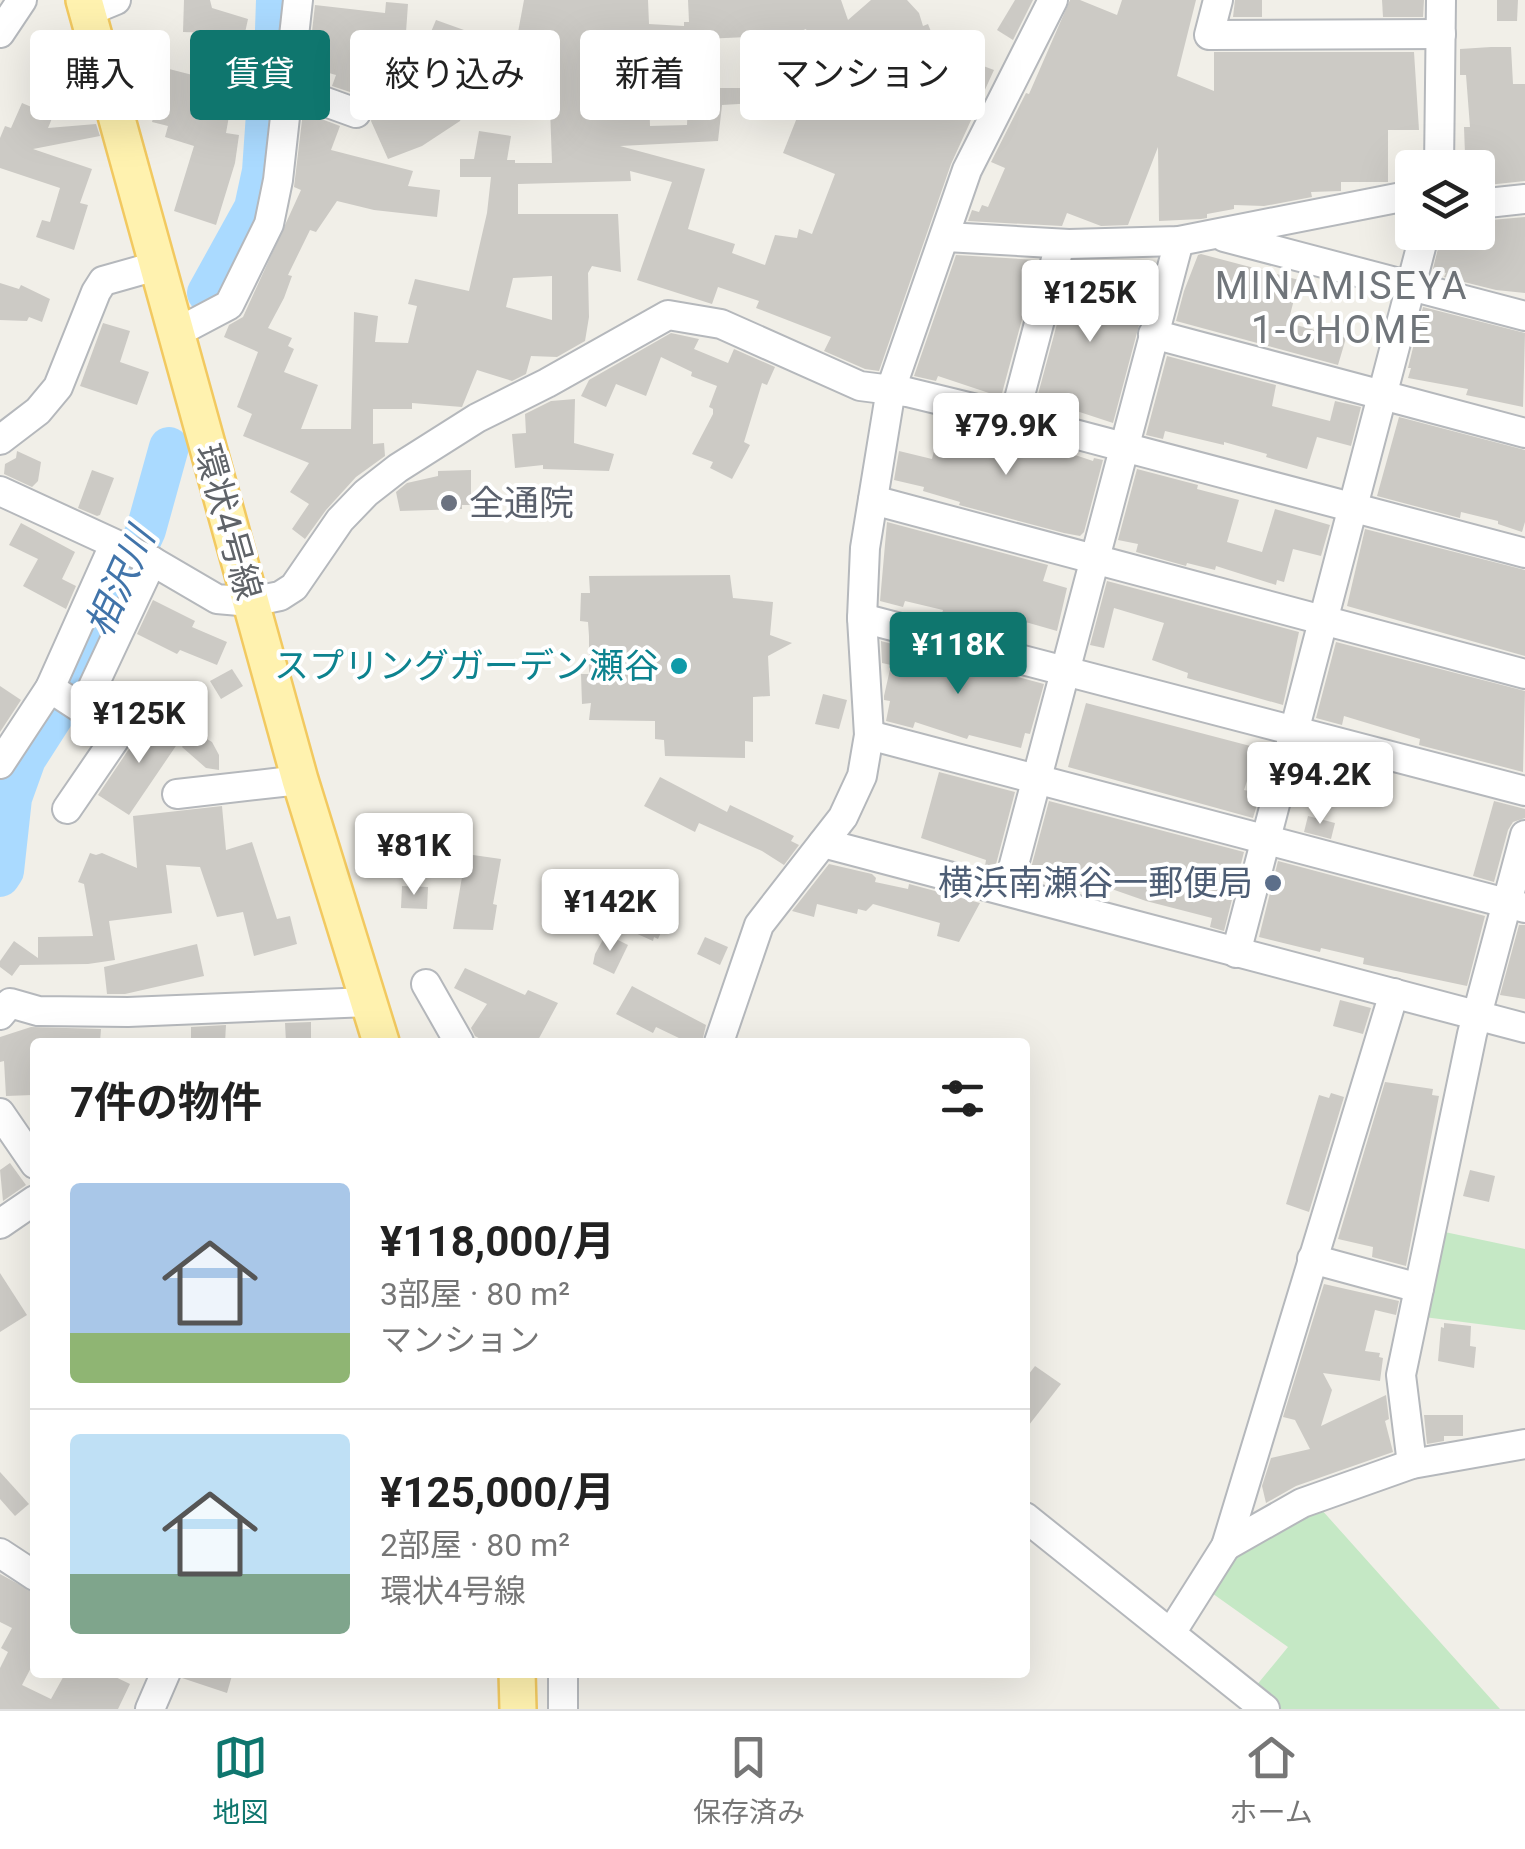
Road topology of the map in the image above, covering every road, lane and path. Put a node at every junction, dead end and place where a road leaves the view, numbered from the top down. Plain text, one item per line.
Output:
1 (22, 0) edge
2 (298, 0) edge
3 (1052, 0) edge
4 (1218, 0) edge
5 (1441, 0) edge
6 (95, 4) edge
7 (294, 30) edge
8 (0, 33) edge
9 (1440, 34) junction
10 (283, 120) edge
11 (1438, 150) edge
12 (1395, 199) edge
13 (1525, 199) edge
14 (1495, 202) edge
15 (1218, 235) junction
16 (946, 238) junction
17 (1179, 241) junction
18 (1060, 244) junction
19 (1420, 250) edge
20 (156, 266) junction
21 (1411, 286) junction
22 (1525, 316) edge
23 (1153, 334) junction
24 (179, 344) junction
25 (891, 389) junction
26 (1382, 395) junction
27 (1014, 418) junction
28 (1525, 433) edge
29 (0, 440) edge
30 (1123, 446) junction
31 (0, 491) edge
32 (873, 500) junction
33 (1353, 508) junction
34 (117, 546) junction
35 (1525, 553) edge
36 (1093, 559) junction
37 (150, 560) junction
38 (251, 602) junction
39 (862, 618) junction
40 (1324, 620) junction
41 (1064, 671) junction
42 (1525, 674) edge
43 (67, 698) junction
44 (1294, 731) junction
45 (869, 735) junction
46 (0, 764) edge
47 (1036, 779) junction
48 (300, 780) junction
49 (1525, 791) edge
50 (177, 794) dead end
51 (68, 809) dead end
52 (1525, 836) edge
53 (1265, 840) junction
54 (824, 843) junction
55 (1007, 892) junction
56 (1516, 906) edge
57 (1236, 953) junction
58 (426, 984) dead end
59 (1394, 994) junction
60 (368, 1002) junction
61 (3, 1003) edge
62 (1476, 1016) junction
63 (1525, 1028) edge
64 (380, 1038) edge
65 (457, 1038) edge
66 (720, 1038) edge
67 (0, 1113) edge
68 (30, 1157) edge
69 (30, 1203) edge
70 (0, 1224) edge
71 (1312, 1259) junction
72 (1420, 1288) junction
73 (1525, 1444) edge
74 (1412, 1464) junction
75 (1030, 1520) edge
76 (1226, 1546) junction
77 (0, 1553) edge
78 (30, 1573) edge
79 (1171, 1633) junction
80 (163, 1678) edge
81 (517, 1678) edge
82 (563, 1678) edge
83 (150, 1709) edge
84 (518, 1709) edge
85 (563, 1709) edge
86 (1264, 1709) edge

1 - 8 street
2 - 7 street
3 - 16 street
4 - 9 street
5 - 9 street
6 - 20 main road, 環状4号線
9 - 11 street
10 - 24 street
12 - 15 street
13 - 14 street
15 - 17 street
15 - 21 street
16 - 18 street
16 - 25 street
17 - 18 street
17 - 23 street
18 - 27 street
19 - 21 street
20 - 24 main road, 環状4号線
20 - 29 street
21 - 22 street
21 - 26 street
23 - 26 street
23 - 30 street
24 - 38 main road, 環状4号線
25 - 27 street
25 - 32 street
25 - 38 street
26 - 28 street
26 - 33 street
27 - 30 street
30 - 33 street
30 - 36 street
31 - 34 street
32 - 36 street
32 - 39 street
33 - 35 street
33 - 40 street
34 - 37 street
34 - 43 street
36 - 40 street
36 - 41 street
37 - 38 street
37 - 43 street
38 - 48 main road, 環状4号線
39 - 41 street
39 - 45 street
40 - 42 street
40 - 44 street
41 - 44 street
41 - 47 street
43 - 46 street
43 - 51 street
44 - 49 street
44 - 53 street
45 - 47 street
45 - 54 street
47 - 53 street
47 - 55 street
48 - 50 street
48 - 60 main road, 環状4号線
52 - 56 street
53 - 56 street
53 - 57 street
54 - 55 street
54 - 66 street
55 - 57 street
56 - 62 street
57 - 59 street
58 - 65 street
59 - 62 street
59 - 71 street
60 - 61 street
60 - 64 main road, 環状4号線
62 - 63 street
62 - 72 street
67 - 68 street
69 - 70 street
71 - 72 street
71 - 76 street
72 - 74 street
73 - 74 street
74 - 76 street
75 - 79 street
76 - 79 street
77 - 78 street
79 - 86 street
80 - 83 street
81 - 84 main road
82 - 85 street

